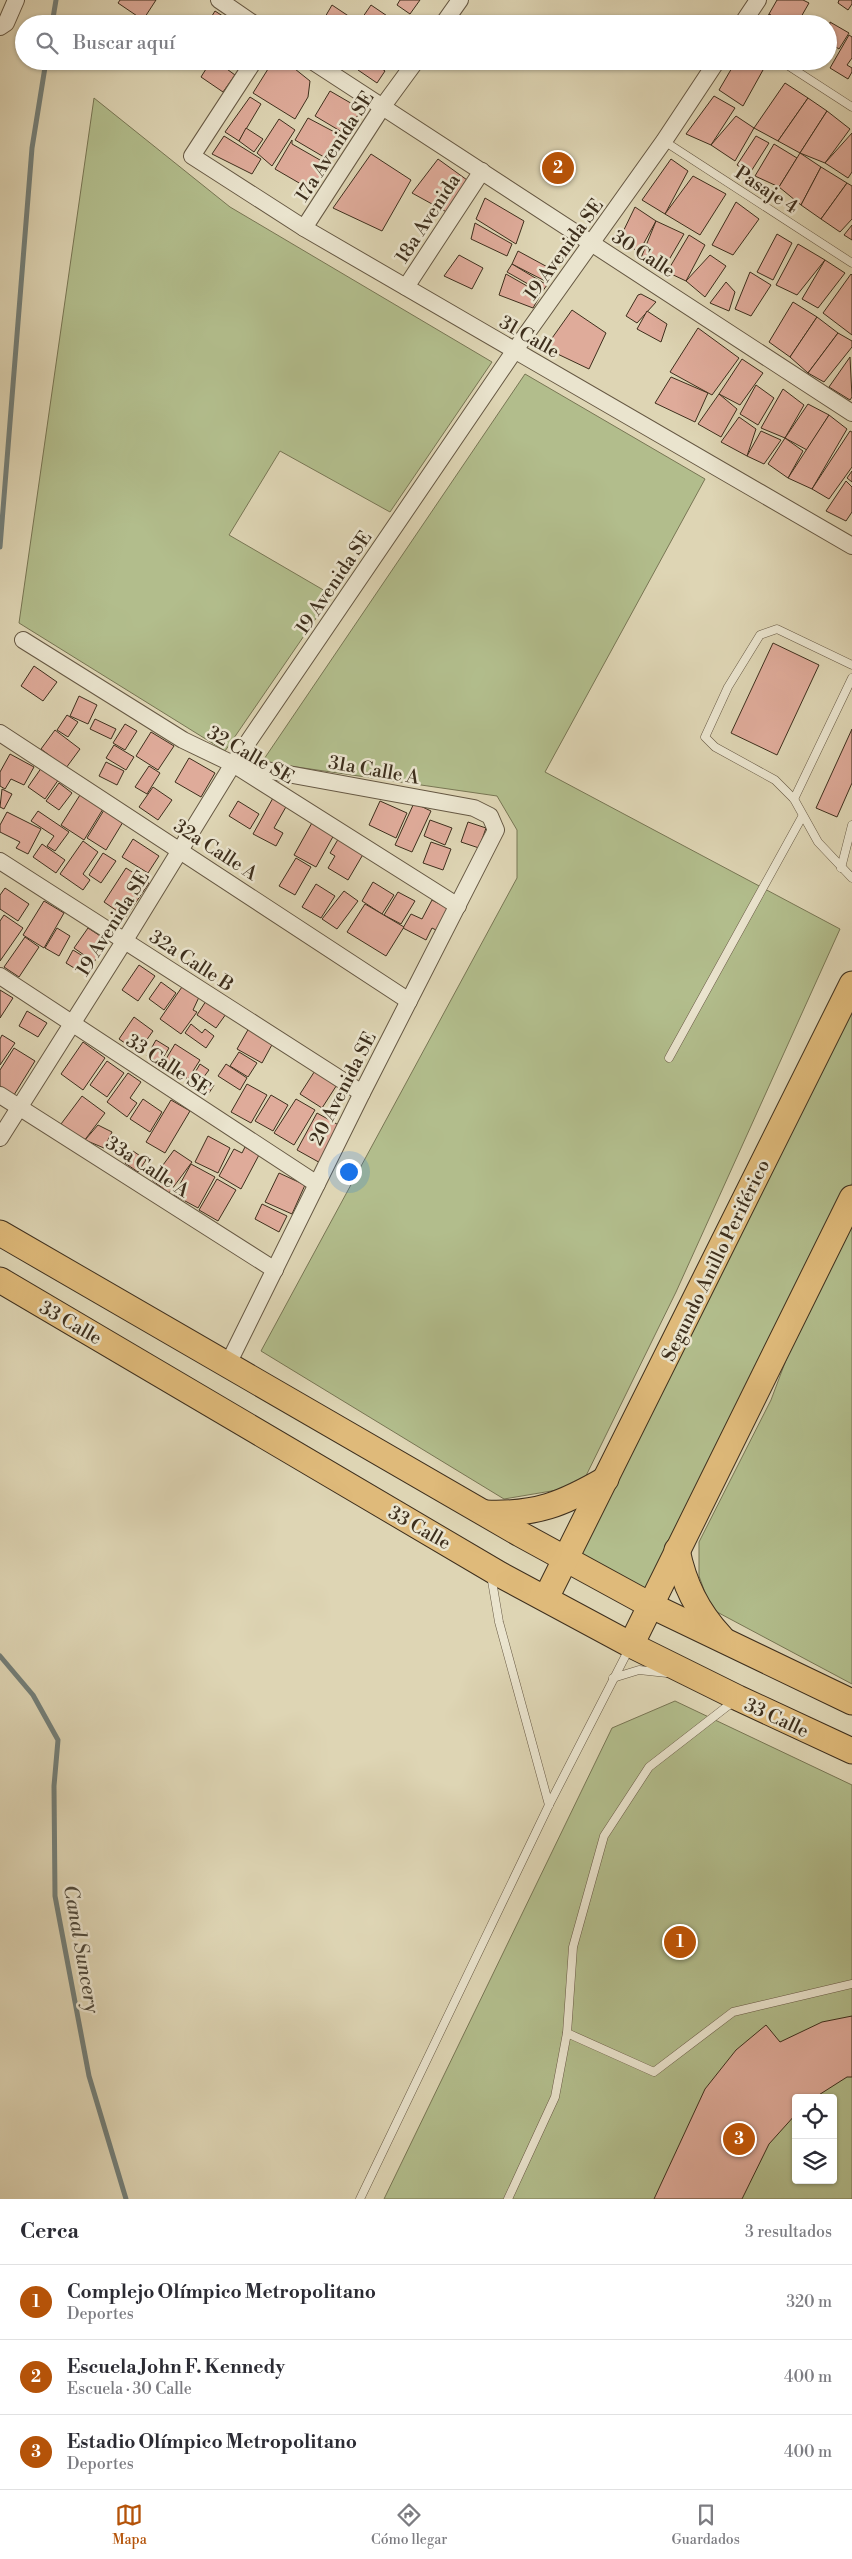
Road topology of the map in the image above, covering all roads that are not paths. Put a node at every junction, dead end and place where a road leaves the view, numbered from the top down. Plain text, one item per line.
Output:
1 (16, 0) edge
2 (218, 0) edge
3 (758, 0) edge
4 (457, 1) edge
5 (240, 15) edge
6 (448, 15) edge
7 (748, 15) edge
8 (0, 27) edge
9 (248, 70) edge
10 (326, 70) edge
11 (409, 70) edge
12 (711, 70) edge
13 (795, 70) edge
14 (383, 106) junction
15 (852, 107) edge
16 (664, 141) junction
17 (482, 171) junction
18 (304, 228) junction
19 (592, 243) junction
20 (852, 263) edge
21 (406, 287) junction
22 (515, 350) junction
23 (852, 413) edge
24 (852, 546) edge
25 (23, 640) dead end
26 (852, 665) edge
27 (852, 678) edge
28 (0, 733) edge
29 (233, 764) junction
30 (794, 799) junction
31 (802, 816) junction
32 (852, 825) edge
33 (496, 830) joint
34 (181, 850) junction
35 (0, 861) edge
36 (841, 868) junction
37 (852, 878) edge
38 (458, 906) junction
39 (125, 940) junction
40 (0, 976) edge
41 (852, 984) edge
42 (409, 1001) junction
43 (73, 1025) junction
44 (669, 1058) dead end
45 (362, 1092) junction
46 (0, 1095) edge
47 (20, 1108) junction
48 (0, 1138) edge
49 (317, 1184) junction
50 (852, 1198) edge
51 (0, 1233) edge
52 (275, 1270) junction
53 (0, 1280) edge
54 (227, 1366) junction
55 (606, 1479) junction
56 (483, 1513) junction
57 (677, 1550) junction
58 (566, 1559) junction
59 (490, 1568) junction
60 (546, 1598) junction
61 (650, 1605) junction
62 (728, 1644) junction
63 (631, 1645) junction
64 (696, 1677) junction
65 (613, 1678) junction
66 (738, 1698) junction
67 (852, 1702) edge
68 (852, 1751) edge
69 (549, 1806) junction
70 (852, 1984) edge
71 (567, 2033) junction
72 (360, 2199) edge
73 (508, 2199) edge

1 - 8 street
2 - 5 street
3 - 7 street
4 - 6 street
9 - 18 street, 31 Calle
10 - 14 street, 30 Calle
11 - 14 street, 17a Avenida SE
12 - 16 street, 19 Avenida SE
13 - 15 lane
14 - 17 street, 30 Calle
14 - 18 street, 17a Avenida SE
16 - 19 street, 19 Avenida SE
16 - 20 lane, Pasaje 4
17 - 19 street, 30 Calle
17 - 21 street, 18a Avenida
18 - 21 street, 31 Calle
19 - 22 street, 19 Avenida SE
19 - 23 street, 30 Calle
21 - 22 street, 31 Calle
22 - 24 street, 31 Calle
22 - 29 street, 19 Avenida SE
25 - 29 street, 32 Calle SE
26 - 30 lane
27 - 30 lane
28 - 34 street, 32a Calle A
29 - 33 street, 31a Calle A
29 - 34 street, 19 Avenida SE
29 - 38 street, 32 Calle SE
30 - 31 lane
31 - 36 lane
31 - 44 lane
32 - 36 lane
33 - 38 street, 20 Avenida SE
34 - 39 street, 19 Avenida SE
34 - 42 street, 32a Calle A
35 - 39 street, 32a Calle B
36 - 37 lane
38 - 42 street, 20 Avenida SE
39 - 43 street, 19 Avenida SE
39 - 45 street, 32a Calle B
40 - 43 street, 33 Calle SE
41 - 55 main road, Segundo Anillo Periférico
42 - 45 street, 20 Avenida SE
43 - 47 street, 19 Avenida SE
43 - 49 street, 33 Calle SE
45 - 49 street, 20 Avenida SE
46 - 47 street, 33a Calle A
47 - 48 street, 19 Avenida SE
47 - 52 street, 33a Calle A
49 - 52 street, 20 Avenida SE
50 - 57 main road
51 - 54 main road
52 - 54 street, 20 Avenida SE
53 - 59 main road, 33 Calle
54 - 56 main road
55 - 56 main road
55 - 58 main road, Segundo Anillo Periférico
56 - 58 main road
57 - 61 main road
57 - 62 main road
58 - 60 main road, Segundo Anillo Periférico
58 - 61 main road
59 - 60 main road, 33 Calle
59 - 69 lane
60 - 63 main road, 33 Calle
61 - 62 main road
61 - 63 main road
62 - 67 main road
63 - 64 main road, 33 Calle
63 - 65 lane
64 - 65 lane
64 - 66 main road, 33 Calle
65 - 69 lane
66 - 68 main road, 33 Calle
66 - 71 lane
69 - 72 lane
70 - 71 lane
71 - 73 lane

